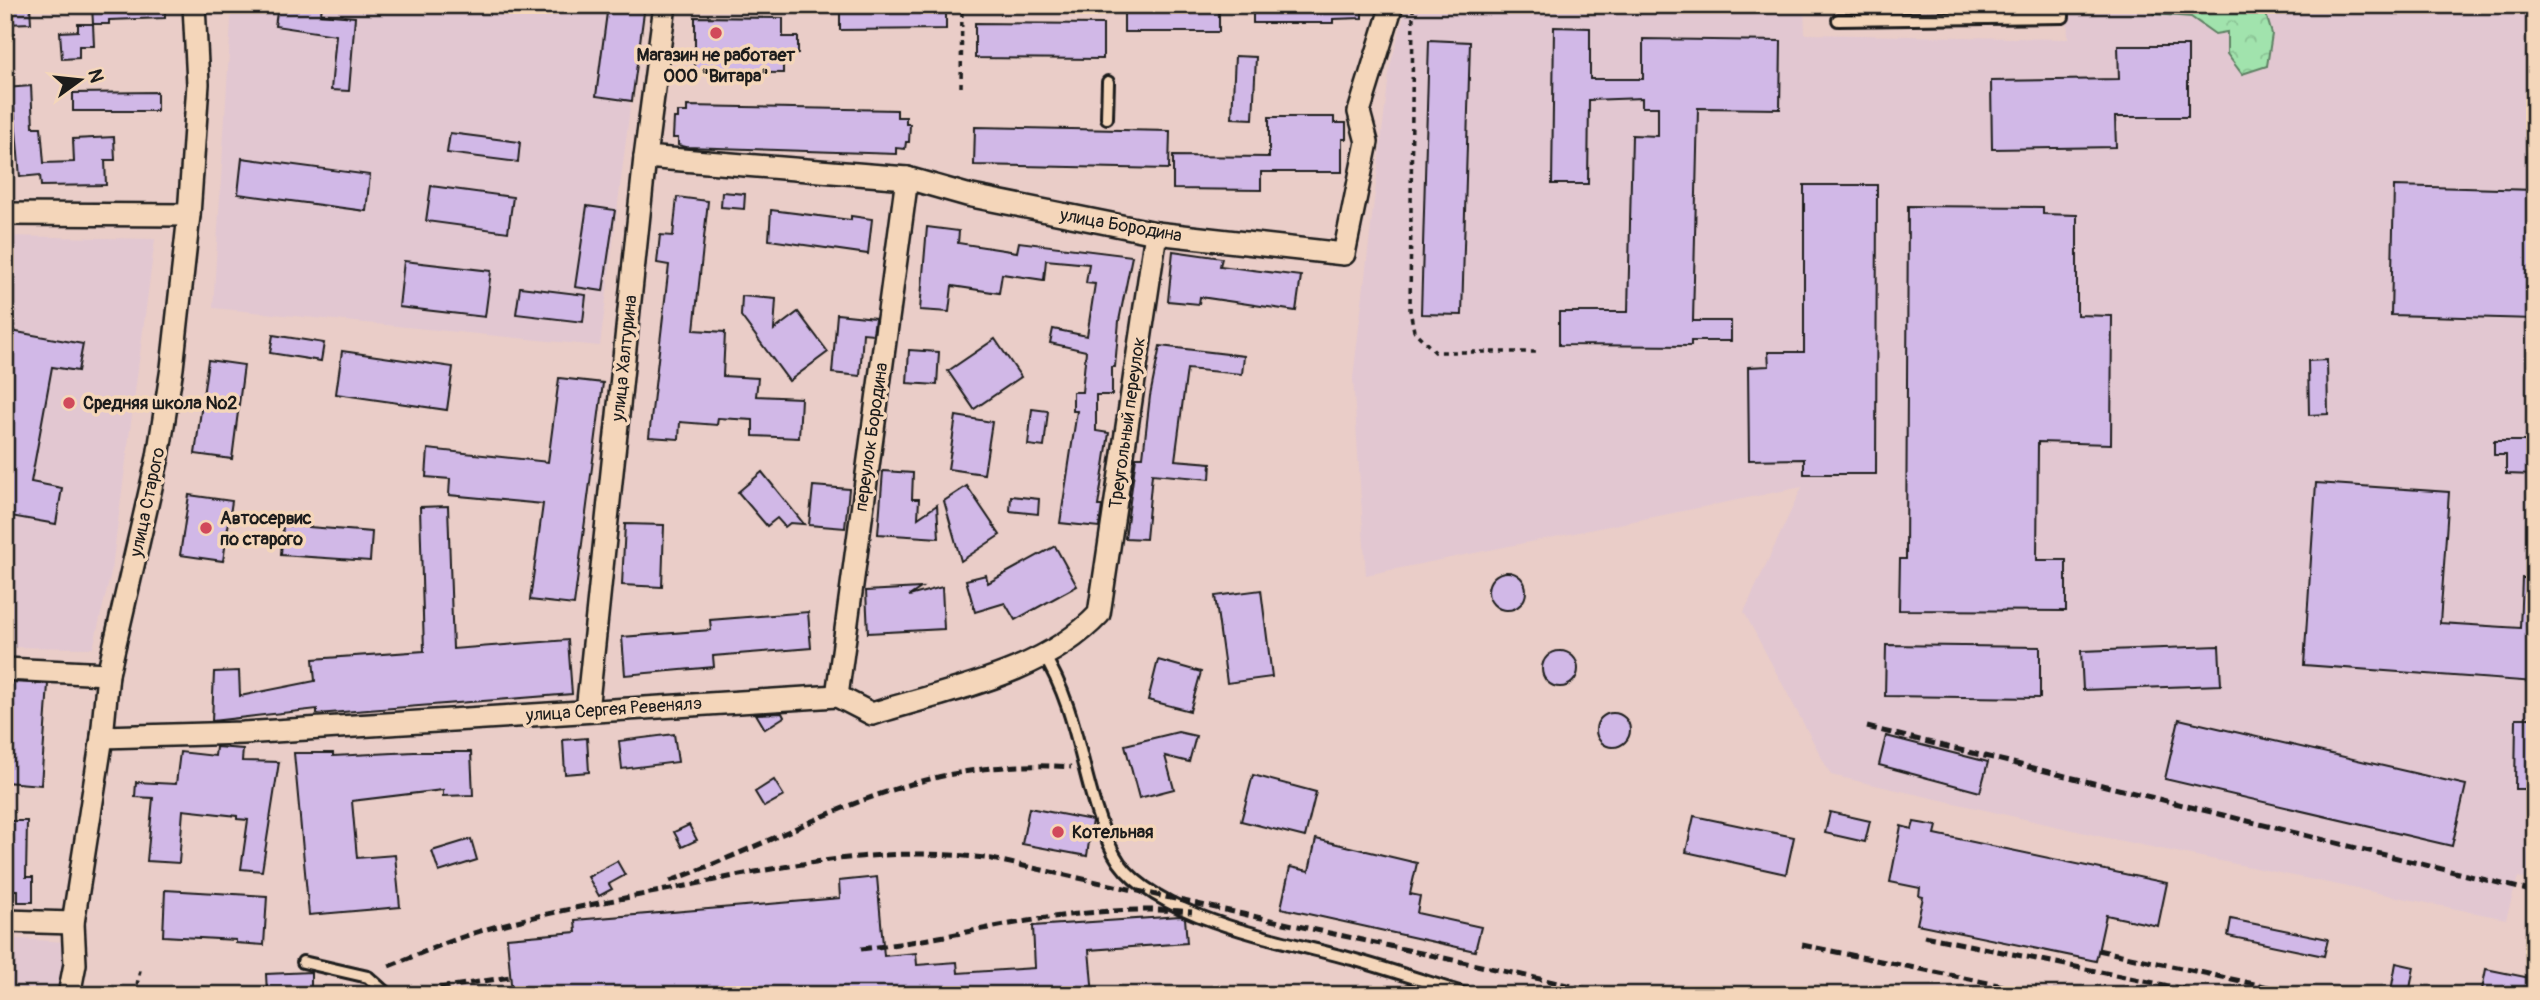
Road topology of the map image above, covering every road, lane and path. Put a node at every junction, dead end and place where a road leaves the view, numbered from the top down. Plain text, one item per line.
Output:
1 (194, 5) edge
2 (665, 5) edge
3 (962, 5) edge
4 (1392, 5) edge
5 (1413, 5) edge
6 (2063, 5) edge
7 (1838, 20) dead end
8 (1108, 82) dead end
9 (961, 87) dead end
10 (1107, 118) dead end
11 (645, 157) junction
12 (907, 178) junction
13 (5, 214) edge
14 (189, 215) junction
15 (1156, 233) junction
16 (1538, 352) dead end
17 (1099, 614) joint
18 (1043, 653) junction
19 (5, 669) edge
20 (108, 674) junction
21 (837, 696) junction
22 (587, 711) junction
23 (102, 737) junction
24 (5, 921) edge
25 (73, 923) junction
26 (303, 962) dead end
27 (140, 970) dead end
28 (69, 995) edge
29 (135, 995) edge
30 (388, 995) edge
31 (1469, 995) edge

1 - 14 street, улица Старого
2 - 11 street, улица Халтурина
3 - 9 path
4 - 15 street, улица Бородина
5 - 16 path
6 - 7 lane
8 - 10 lane
11 - 12 street, улица Бородина
11 - 22 street, улица Халтурина
12 - 15 street, улица Бородина
12 - 21 street, переулок Бородина
13 - 14 street
14 - 20 street, улица Старого
15 - 17 street, Треугольный переулок
17 - 18 street, улица Сергея Ревенялэ
18 - 21 street, улица Сергея Ревенялэ
18 - 31 lane
19 - 20 street
20 - 23 street, улица Старого
21 - 22 street, улица Сергея Ревенялэ
22 - 23 street, улица Сергея Ревенялэ
23 - 25 street, улица Старого
24 - 25 street
25 - 28 street, улица Старого
26 - 30 lane
27 - 29 path

